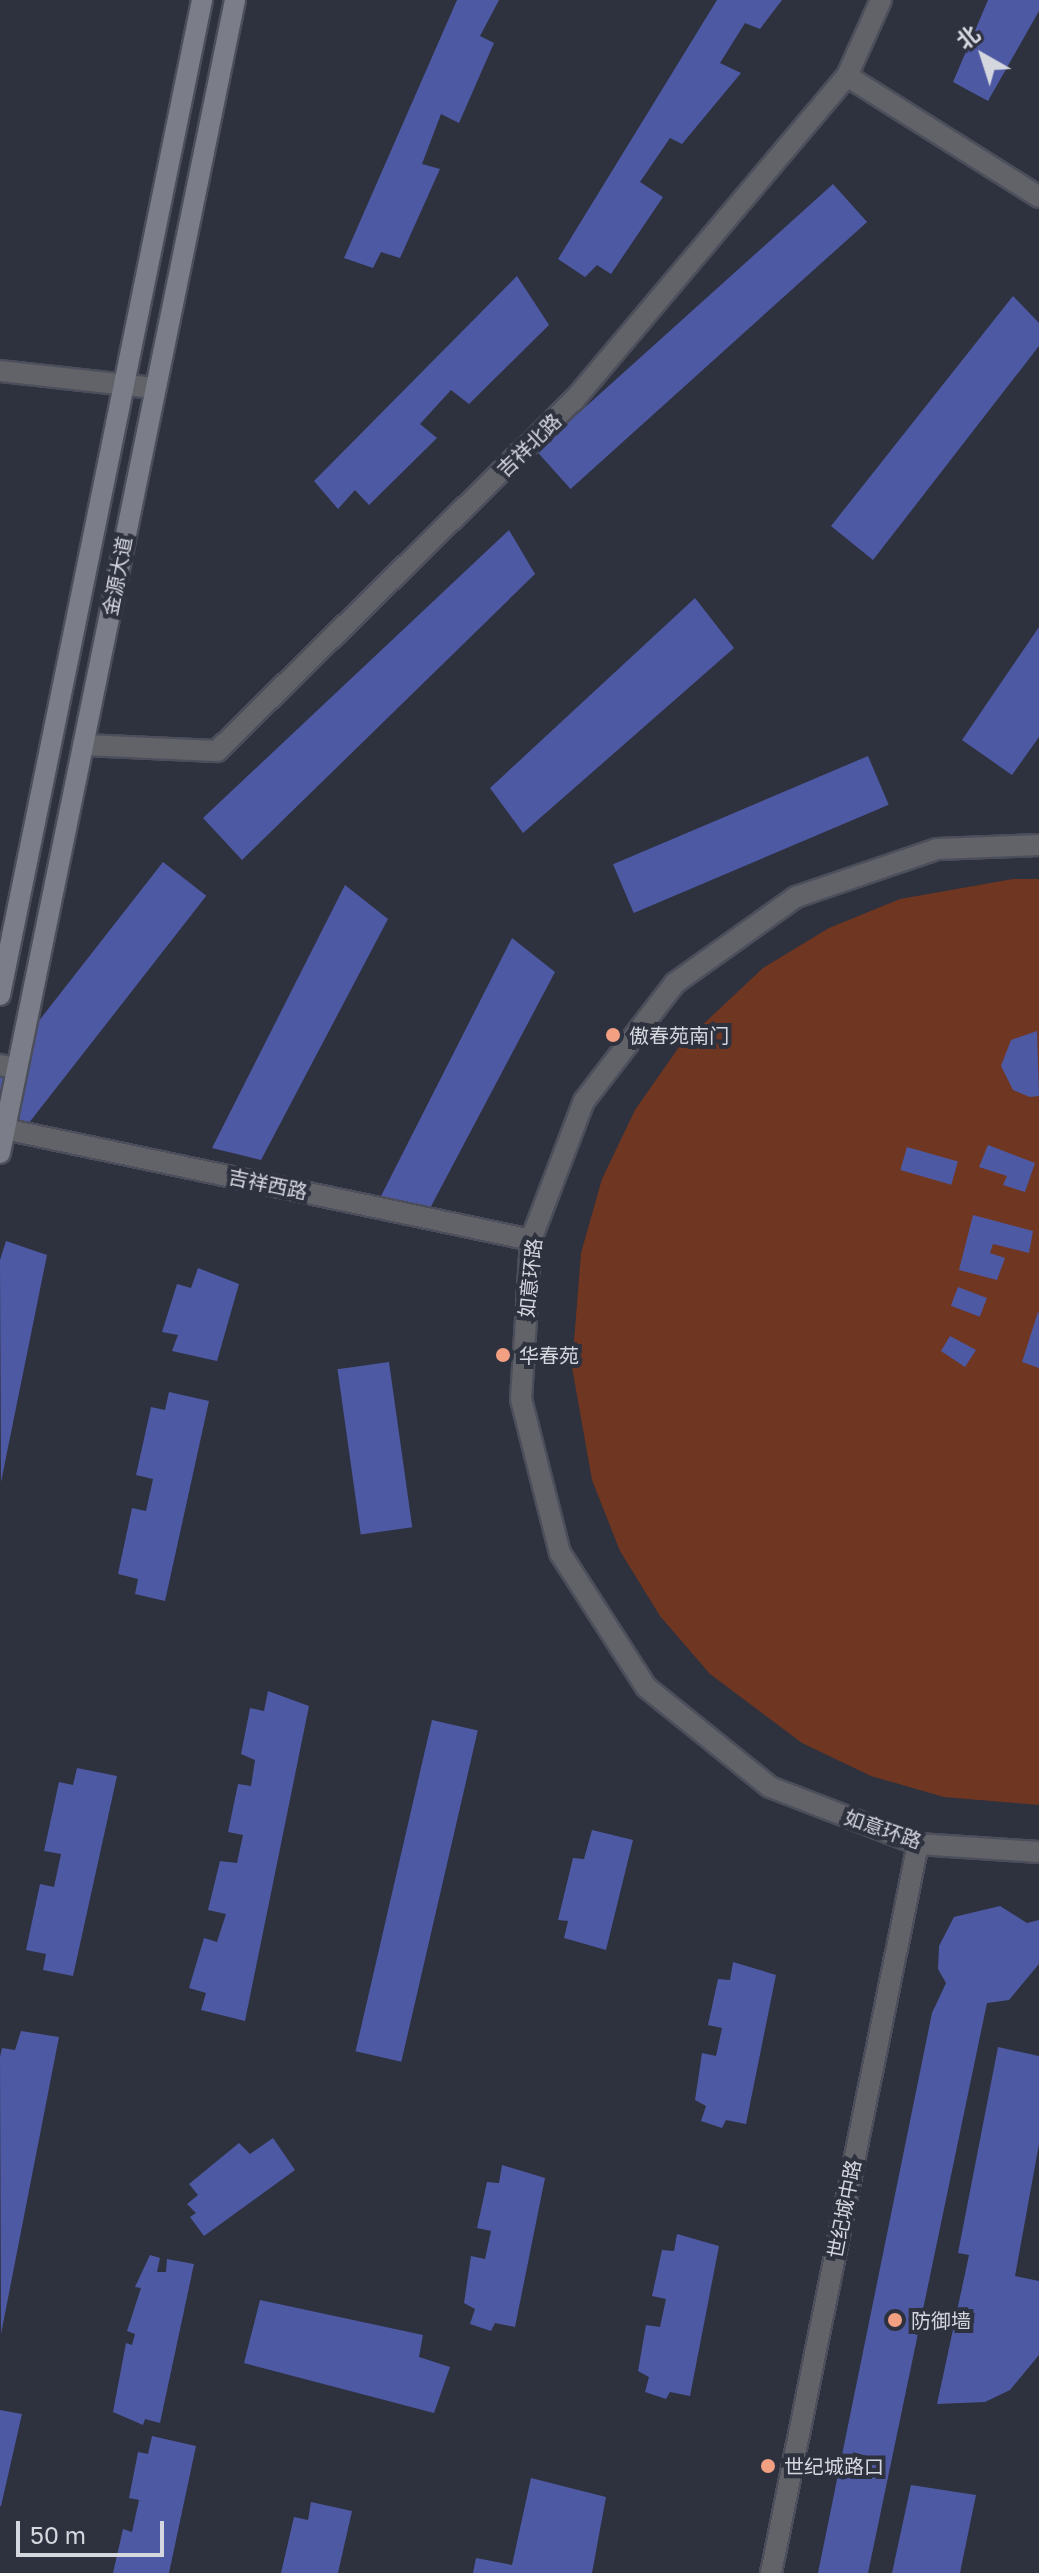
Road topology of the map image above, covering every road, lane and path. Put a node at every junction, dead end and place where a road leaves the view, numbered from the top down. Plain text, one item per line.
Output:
1 (202, 0) edge
2 (235, 0) edge
3 (881, 0) edge
4 (847, 76) junction
5 (1039, 197) edge
6 (0, 371) edge
7 (123, 386) junction
8 (155, 388) junction
9 (83, 745) junction
10 (1039, 845) edge
11 (0, 995) edge
12 (8, 1067) edge
13 (2, 1128) edge
14 (0, 1153) edge
15 (531, 1240) junction
16 (918, 1844) junction
17 (1039, 1852) edge
18 (771, 2573) edge

1 - 7 street, 金源大道
2 - 8 street, 金源大道
3 - 4 street, 吉祥北路
4 - 5 street
4 - 9 street, 吉祥北路
6 - 7 street
7 - 8 street
7 - 11 street, 金源大道
8 - 9 street, 金源大道
9 - 12 street, 金源大道
10 - 15 street, 如意环路
12 - 13 street, 金源大道
13 - 14 street, 金源大道
13 - 15 street, 吉祥西路
15 - 16 street, 如意环路
16 - 17 street, 如意环路
16 - 18 street, 世纪城中路

